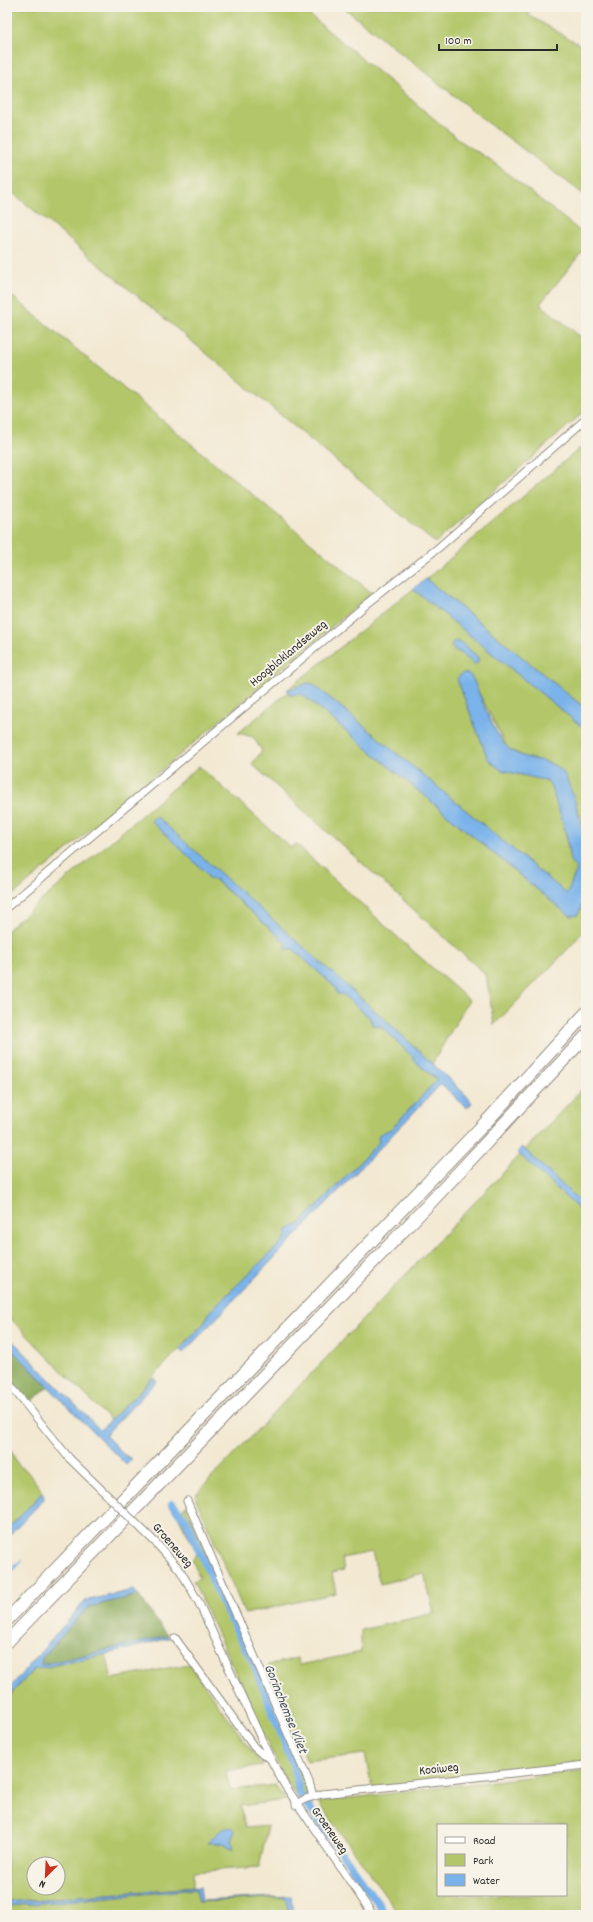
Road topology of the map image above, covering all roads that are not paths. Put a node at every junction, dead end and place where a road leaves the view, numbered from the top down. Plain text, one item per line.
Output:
1 (586, 419) edge
2 (7, 907) edge
3 (586, 1013) edge
4 (586, 1036) edge
5 (7, 1381) edge
6 (187, 1501) dead end
7 (7, 1620) edge
8 (175, 1638) dead end
9 (7, 1642) edge
10 (270, 1758) junction
11 (586, 1765) edge
12 (313, 1796) junction
13 (301, 1802) junction
14 (373, 1915) edge

1 - 2 street, Hoogbloklandseweg
3 - 7 highway
4 - 9 highway
5 - 10 street, Groeneweg, bridge
6 - 12 street, Groeneweg
8 - 10 street, Groeneweg
10 - 13 street, Groeneweg
11 - 12 street, Kooiweg
12 - 13 street, Kooiweg
13 - 14 street, Groeneweg

